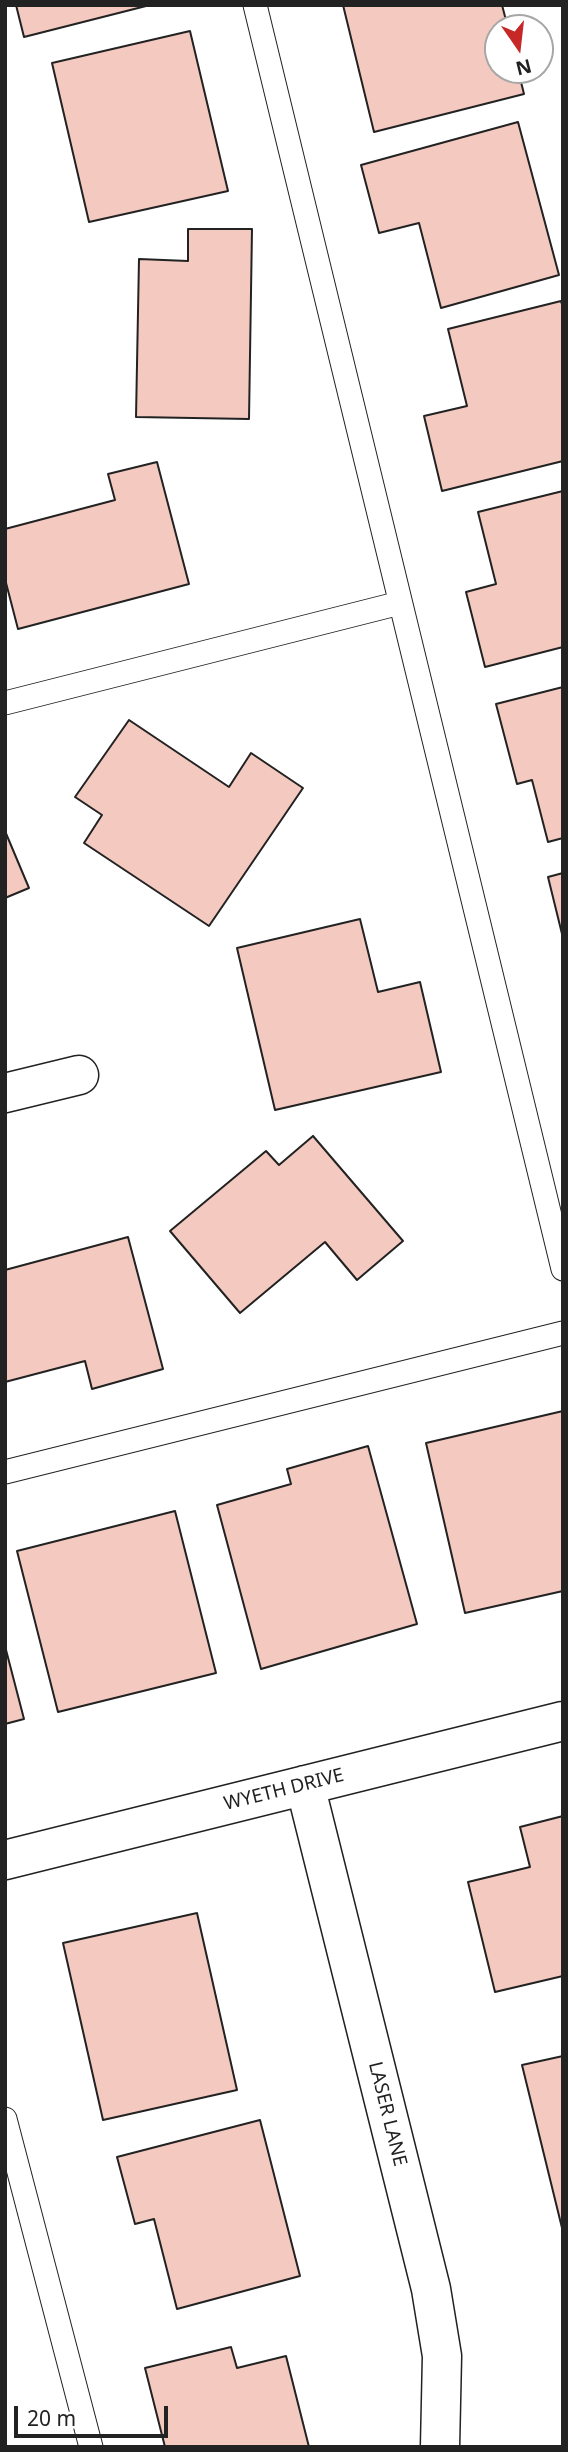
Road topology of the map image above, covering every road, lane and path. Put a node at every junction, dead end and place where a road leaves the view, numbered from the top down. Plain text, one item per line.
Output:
1 (255, 5) edge
2 (400, 603) junction
3 (5, 703) edge
4 (79, 1074) dead end
5 (5, 1093) edge
6 (563, 1269) edge
7 (563, 1333) edge
8 (5, 1472) edge
9 (563, 1721) edge
10 (305, 1785) junction
11 (5, 1860) edge
12 (5, 2119) edge
13 (91, 2447) edge
14 (440, 2447) edge

1 - 2 lane
2 - 3 lane
2 - 6 lane
4 - 5 street
7 - 8 lane
9 - 10 street, WYETH DRIVE
10 - 11 street, WYETH DRIVE
10 - 14 street, LASER LANE
12 - 13 lane

